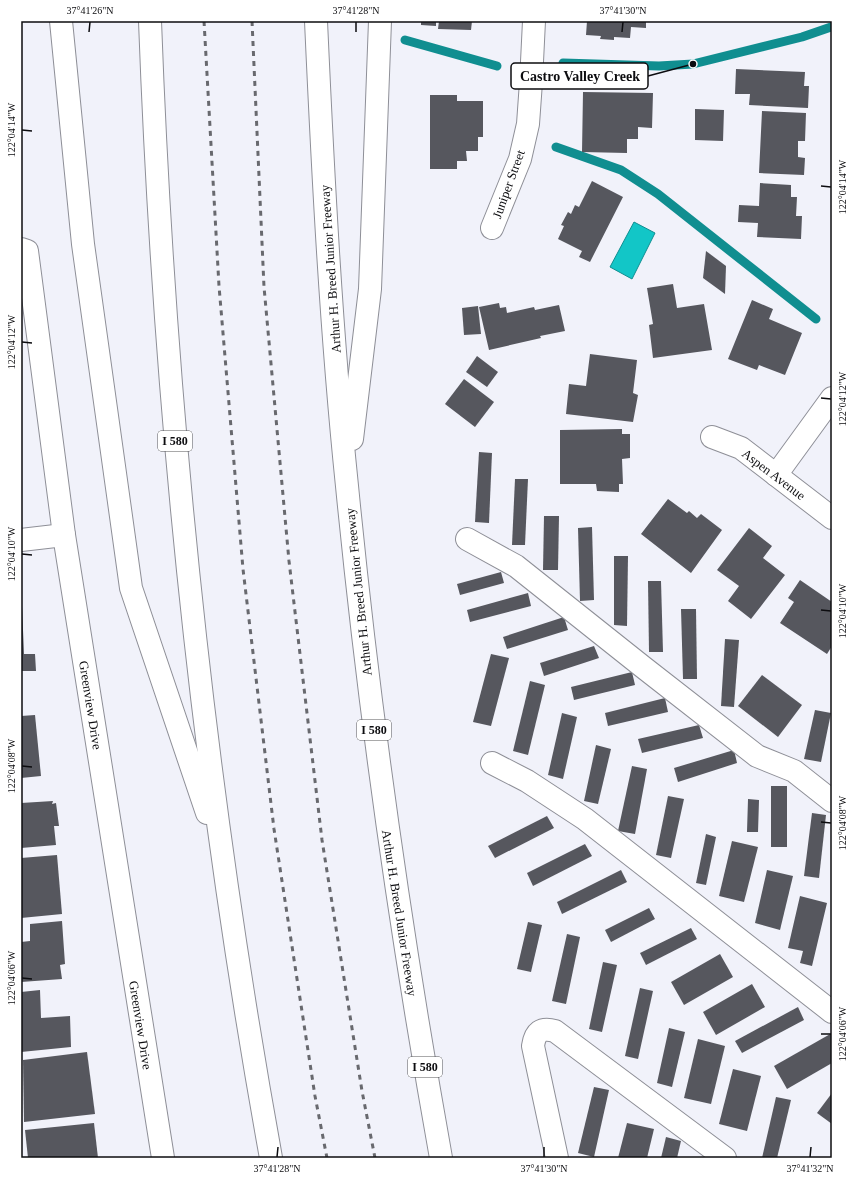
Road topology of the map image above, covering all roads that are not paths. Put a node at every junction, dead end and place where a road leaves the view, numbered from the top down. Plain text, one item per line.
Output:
1 (61, 21) edge
2 (150, 21) edge
3 (316, 21) edge
4 (380, 21) edge
5 (534, 21) edge
6 (492, 228) dead end
7 (24, 250) edge
8 (832, 398) edge
9 (712, 437) dead end
10 (776, 475) junction
11 (347, 484) junction
12 (832, 518) edge
13 (64, 535) junction
14 (468, 539) dead end
15 (21, 540) edge
16 (492, 763) dead end
17 (832, 801) edge
18 (223, 859) junction
19 (832, 1012) edge
20 (163, 1158) edge
21 (271, 1158) edge
22 (441, 1158) edge
23 (557, 1158) edge
24 (725, 1158) edge

1 - 18 main road
2 - 18 main road, I 580
3 - 11 main road, Arthur H. Breed Junior Freeway / I 580
4 - 11 main road
5 - 6 main road, Juniper Street
7 - 13 main road, Greenview Drive
8 - 10 main road
9 - 10 main road, Aspen Avenue
10 - 12 main road, Aspen Avenue
11 - 22 main road, Arthur H. Breed Junior Freeway / I 580
13 - 15 main road
13 - 20 main road, Greenview Drive
14 - 17 main road
16 - 19 main road
18 - 21 main road, I 580
23 - 24 main road

